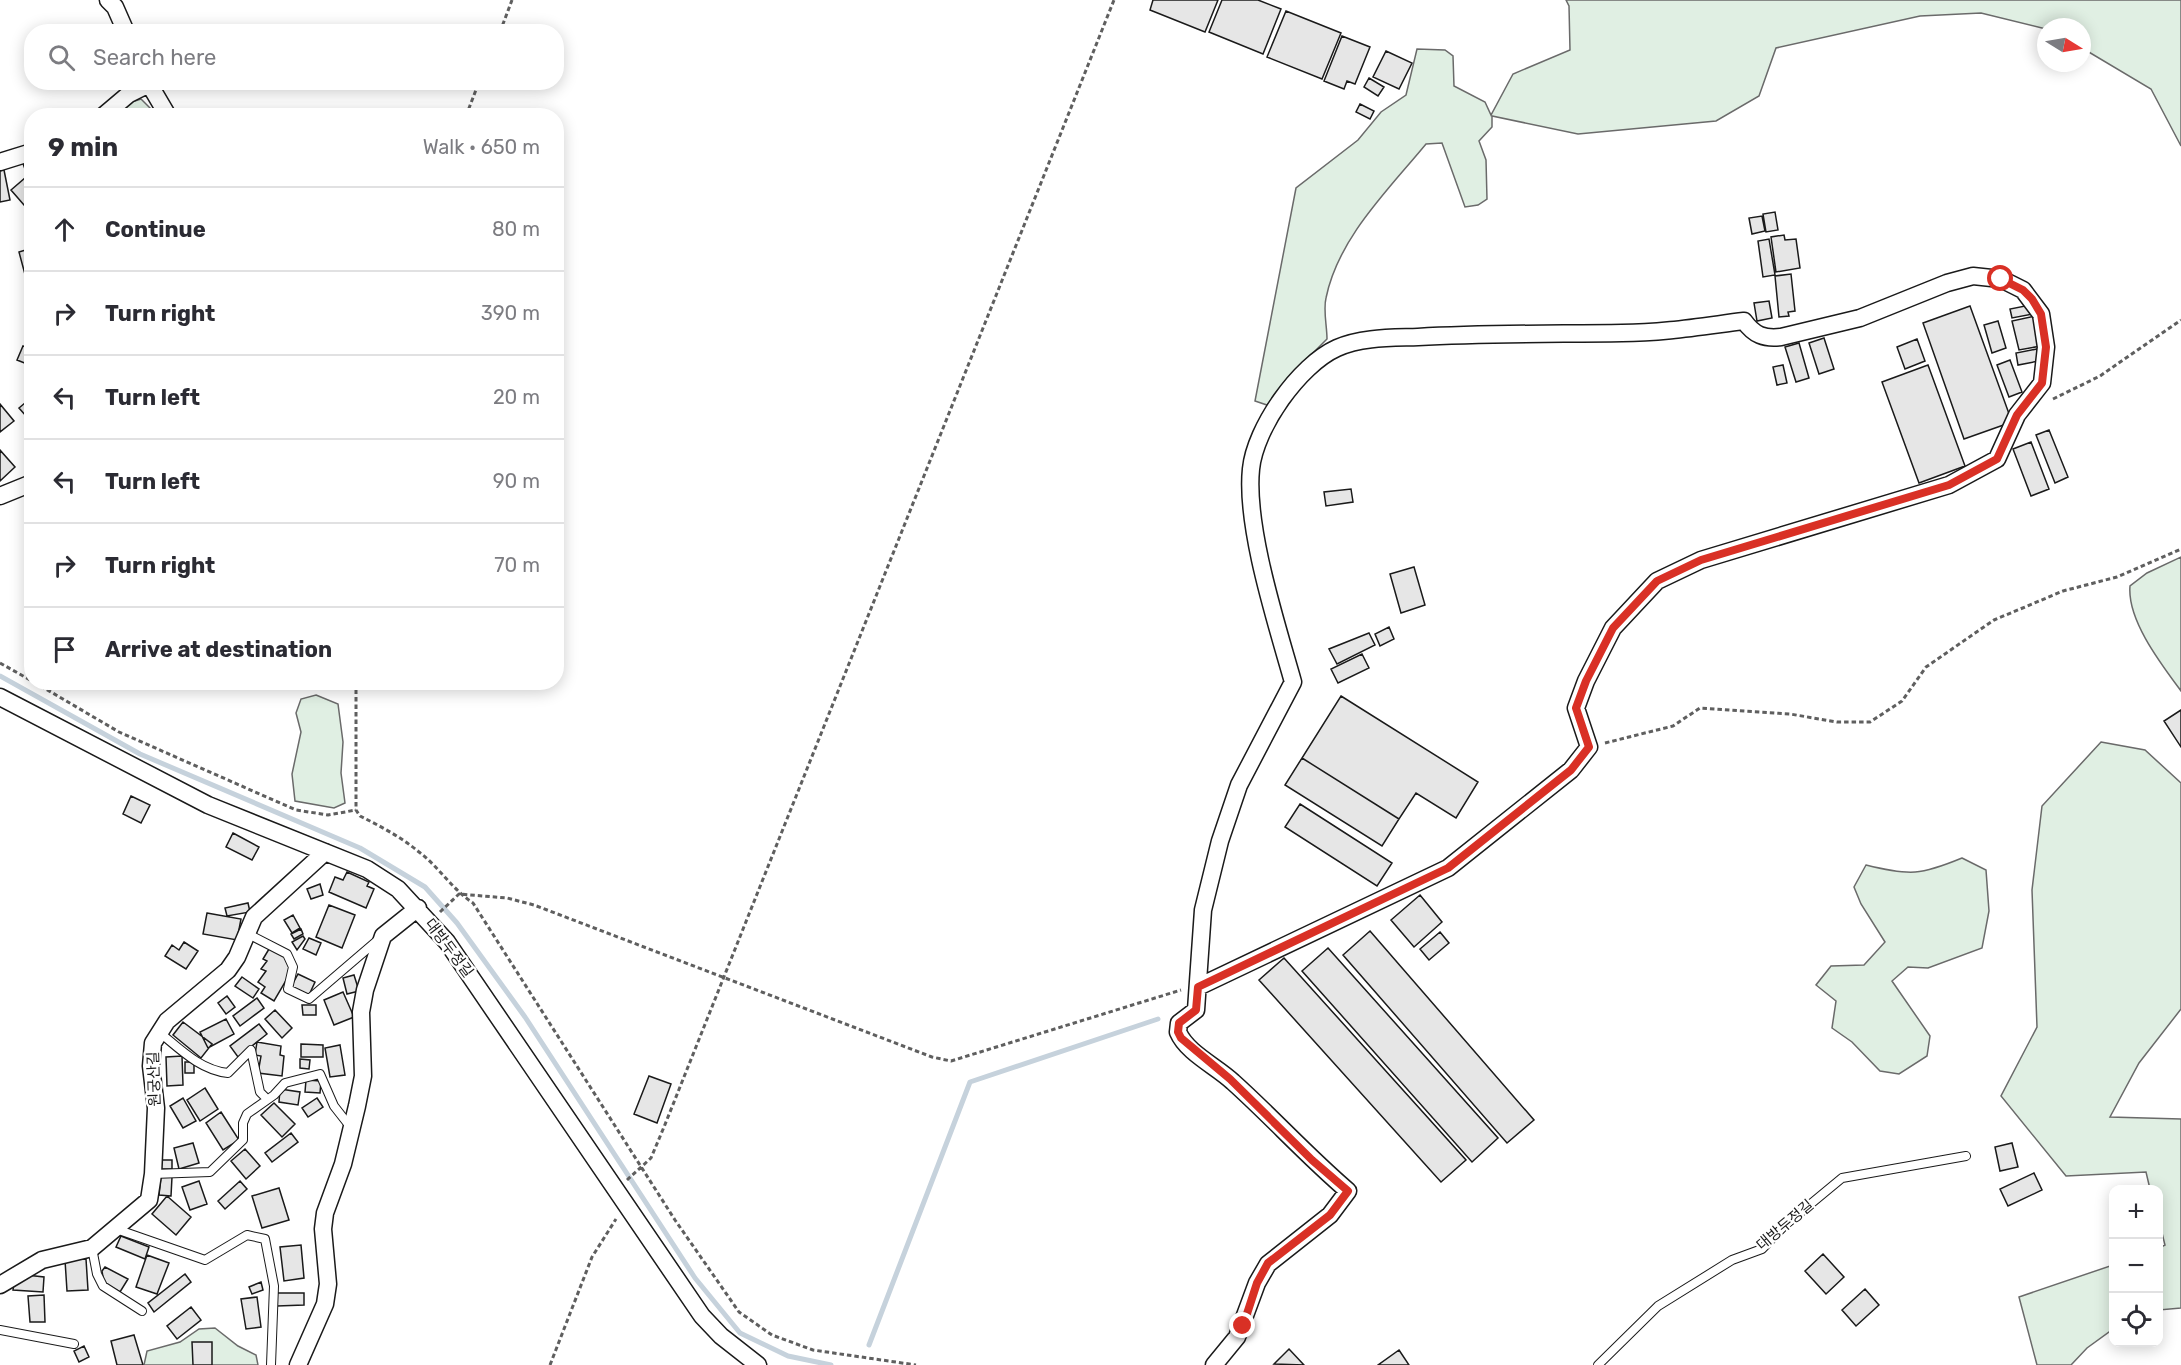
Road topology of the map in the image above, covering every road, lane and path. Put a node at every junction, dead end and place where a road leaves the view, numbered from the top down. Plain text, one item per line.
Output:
1 (108, 0) edge
2 (512, 0) edge
3 (1114, 0) edge
4 (122, 24) edge
5 (503, 24) edge
6 (136, 90) edge
7 (153, 90) edge
8 (476, 90) edge
9 (113, 108) edge
10 (163, 108) edge
11 (469, 108) edge
12 (24, 154) edge
13 (0, 162) edge
14 (2181, 320) edge
15 (2049, 400) dead end
16 (24, 486) edge
17 (0, 496) edge
18 (2181, 549) edge
19 (0, 663) edge
20 (24, 677) edge
21 (47, 690) edge
22 (356, 690) edge
23 (0, 697) edge
24 (1589, 747) junction
25 (356, 810) junction
26 (325, 852) junction
27 (459, 894) junction
28 (418, 908) junction
29 (435, 916) dead end
30 (248, 934) junction
31 (382, 936) junction
32 (723, 976) junction
33 (1198, 987) junction
34 (159, 1032) junction
35 (267, 1099) junction
36 (352, 1130) junction
37 (1966, 1155) dead end
38 (643, 1166) junction
39 (639, 1170) dead end
40 (153, 1174) junction
41 (627, 1206) junction
42 (116, 1229) junction
43 (92, 1248) junction
44 (0, 1285) edge
45 (142, 1311) dead end
46 (0, 1330) edge
47 (74, 1344) dead end
48 (271, 1365) edge
49 (298, 1365) edge
50 (550, 1365) edge
51 (758, 1365) edge
52 (916, 1365) edge
53 (1214, 1365) edge
54 (1598, 1365) edge

1 - 4 street
2 - 5 path
3 - 32 path
6 - 9 street
7 - 10 street
8 - 11 path
12 - 13 street
14 - 15 path
16 - 17 street
18 - 24 path
19 - 20 path
21 - 25 path
22 - 25 path
23 - 26 street, 대방두정길
24 - 33 street
24 - 33 street
25 - 27 path
26 - 28 street, 대방두정길
26 - 30 street, 원궁산길
27 - 29 path
27 - 32 path
27 - 38 path
28 - 31 street
28 - 41 street, 대방두정길
30 - 31 lane
30 - 34 street, 원궁산길
31 - 36 street
32 - 33 path
32 - 38 path
33 - 53 street
34 - 35 lane
34 - 40 street, 원궁산길
35 - 36 lane
35 - 40 lane
36 - 49 street
37 - 54 lane, 대방두정길
38 - 39 path
38 - 52 path
40 - 42 street, 원궁산길
41 - 50 path
41 - 51 street, 대방두정길
42 - 43 street, 원궁산길
42 - 48 lane
43 - 44 street, 원궁산길
43 - 45 lane
46 - 47 lane

